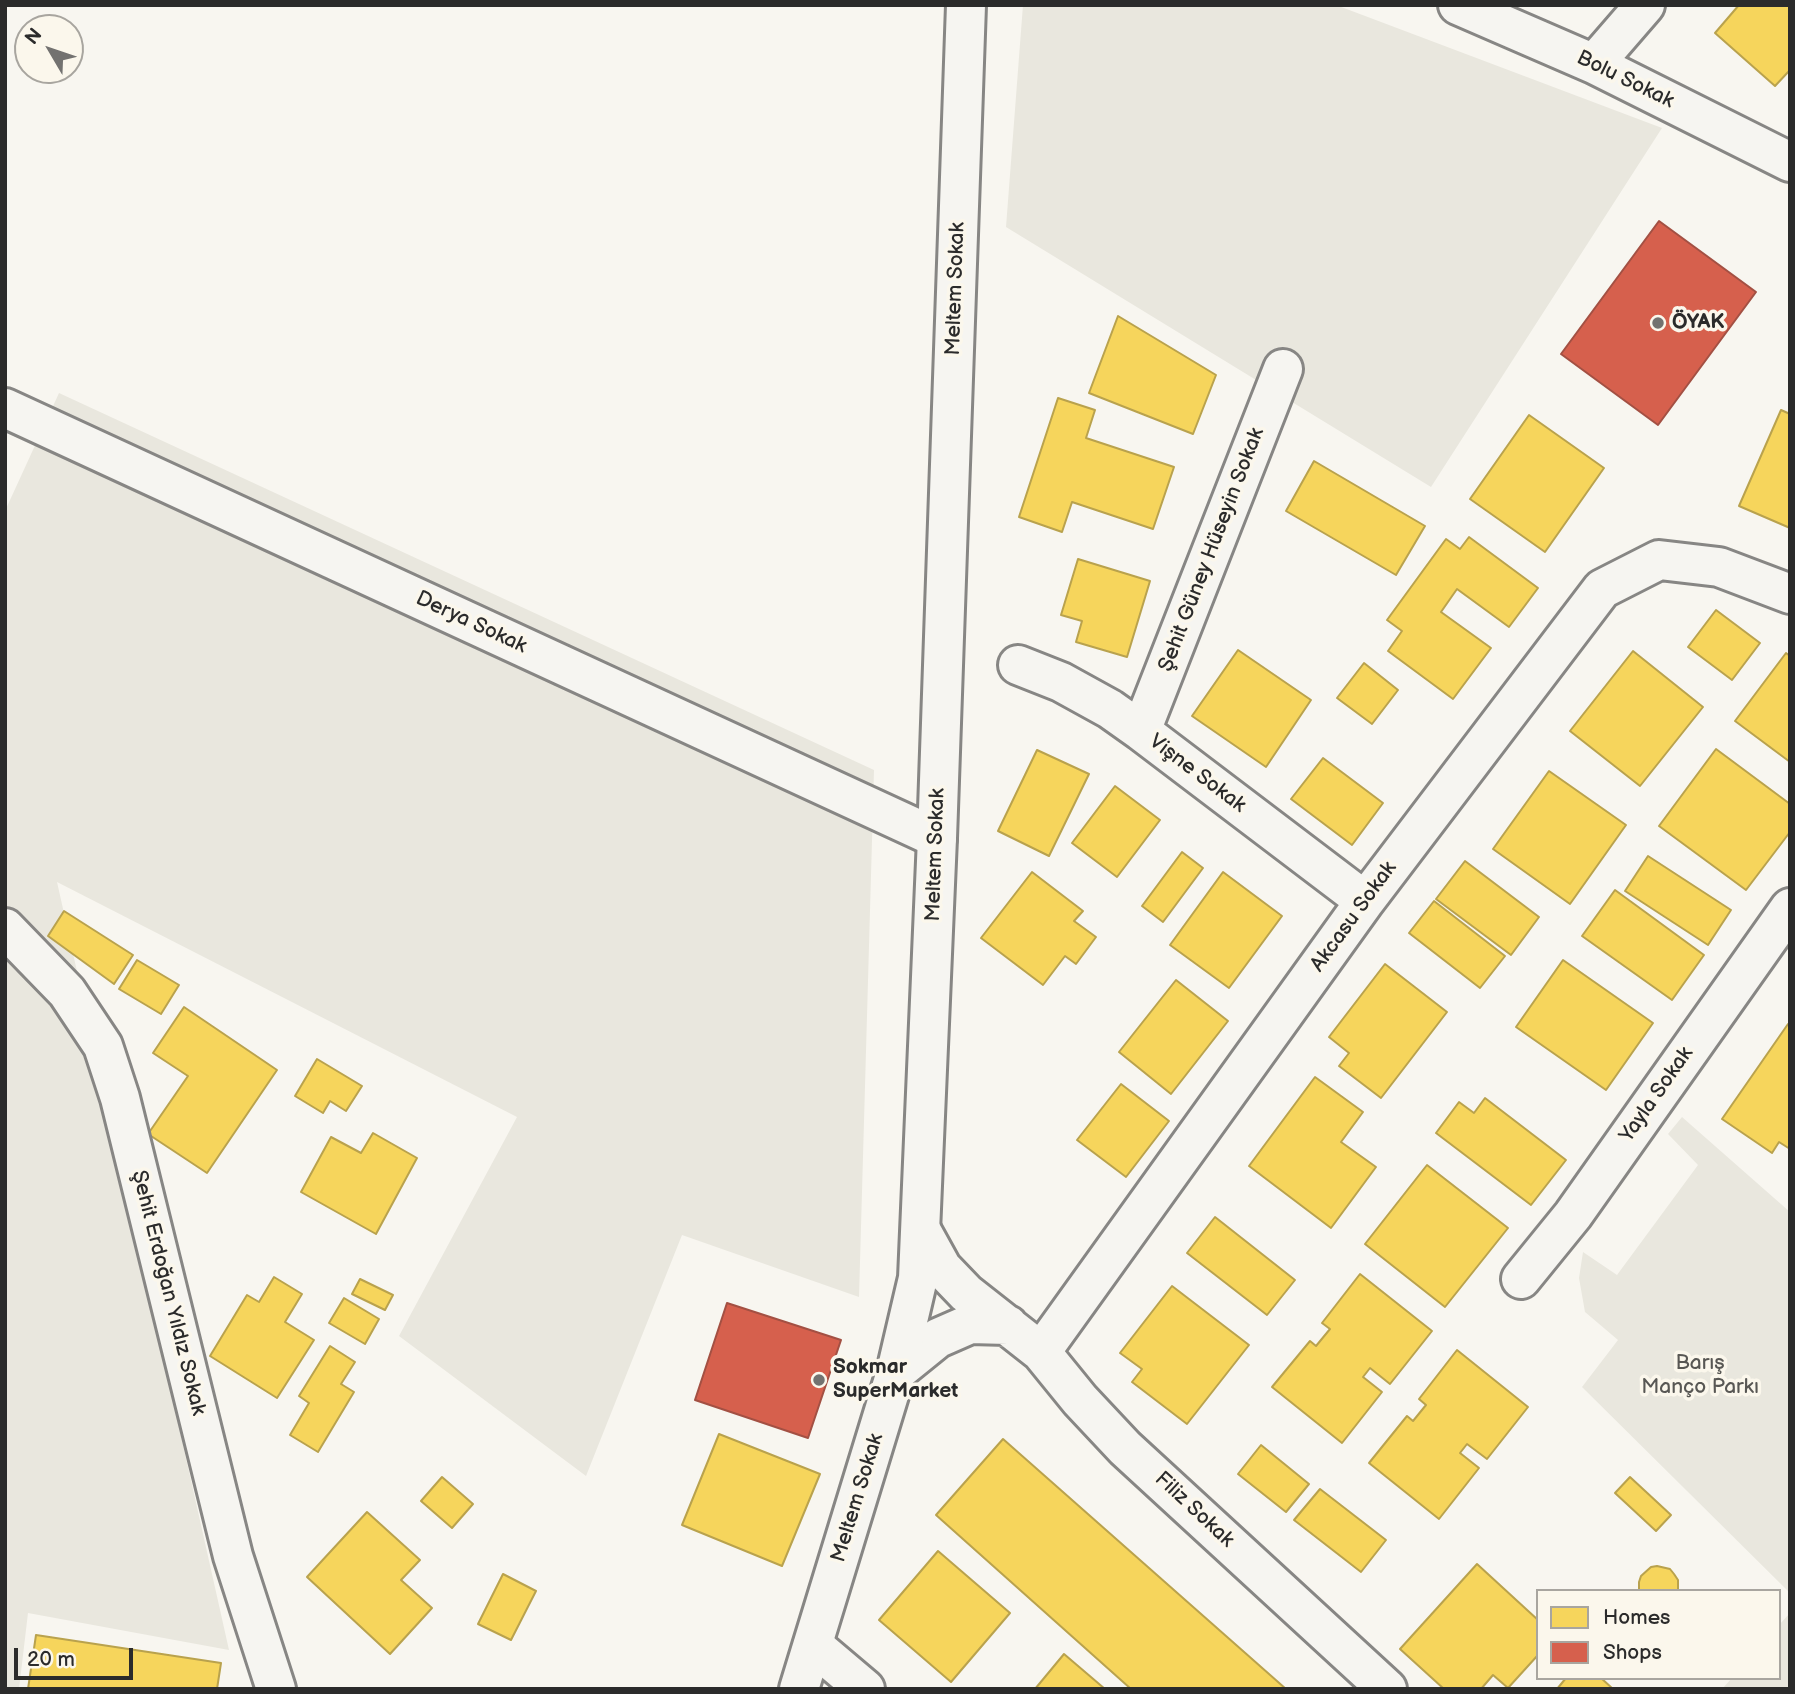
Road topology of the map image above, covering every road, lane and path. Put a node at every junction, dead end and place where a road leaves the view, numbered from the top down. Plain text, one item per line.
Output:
1 (966, 5) edge
2 (1458, 5) edge
3 (1645, 5) edge
4 (1594, 64) junction
5 (1790, 162) edge
6 (1283, 369) dead end
7 (5, 408) edge
8 (1790, 594) edge
9 (1018, 665) dead end
10 (1141, 731) junction
11 (937, 838) junction
12 (1364, 901) junction
13 (1790, 908) edge
14 (5, 928) edge
15 (921, 1230) junction
16 (1521, 1279) dead end
17 (1007, 1325) junction
18 (1041, 1352) junction
19 (896, 1372) junction
20 (813, 1645) junction
21 (276, 1689) edge
22 (799, 1689) edge
23 (865, 1689) edge
24 (1387, 1689) edge

1 - 11 street, Meltem Sokak
2 - 4 street, Bolu Sokak
3 - 4 street
4 - 5 street, Bolu Sokak
6 - 10 street, Şehit Güney Hüseyin Sokak
7 - 11 street, Derya Sokak
8 - 12 street, Akcasu Sokak
9 - 10 street, Vişne Sokak
10 - 12 street, Vişne Sokak
11 - 15 street, Meltem Sokak
12 - 18 street, Akcasu Sokak
13 - 16 street, Yayla Sokak
14 - 21 street, Şehit Erdoğan Yıldız Sokak
15 - 17 street, Filiz Sokak
15 - 19 street, Meltem Sokak
17 - 18 street, Filiz Sokak
17 - 19 street
18 - 24 street, Filiz Sokak
19 - 20 street, Meltem Sokak
20 - 22 street, Meltem Sokak
20 - 23 street

